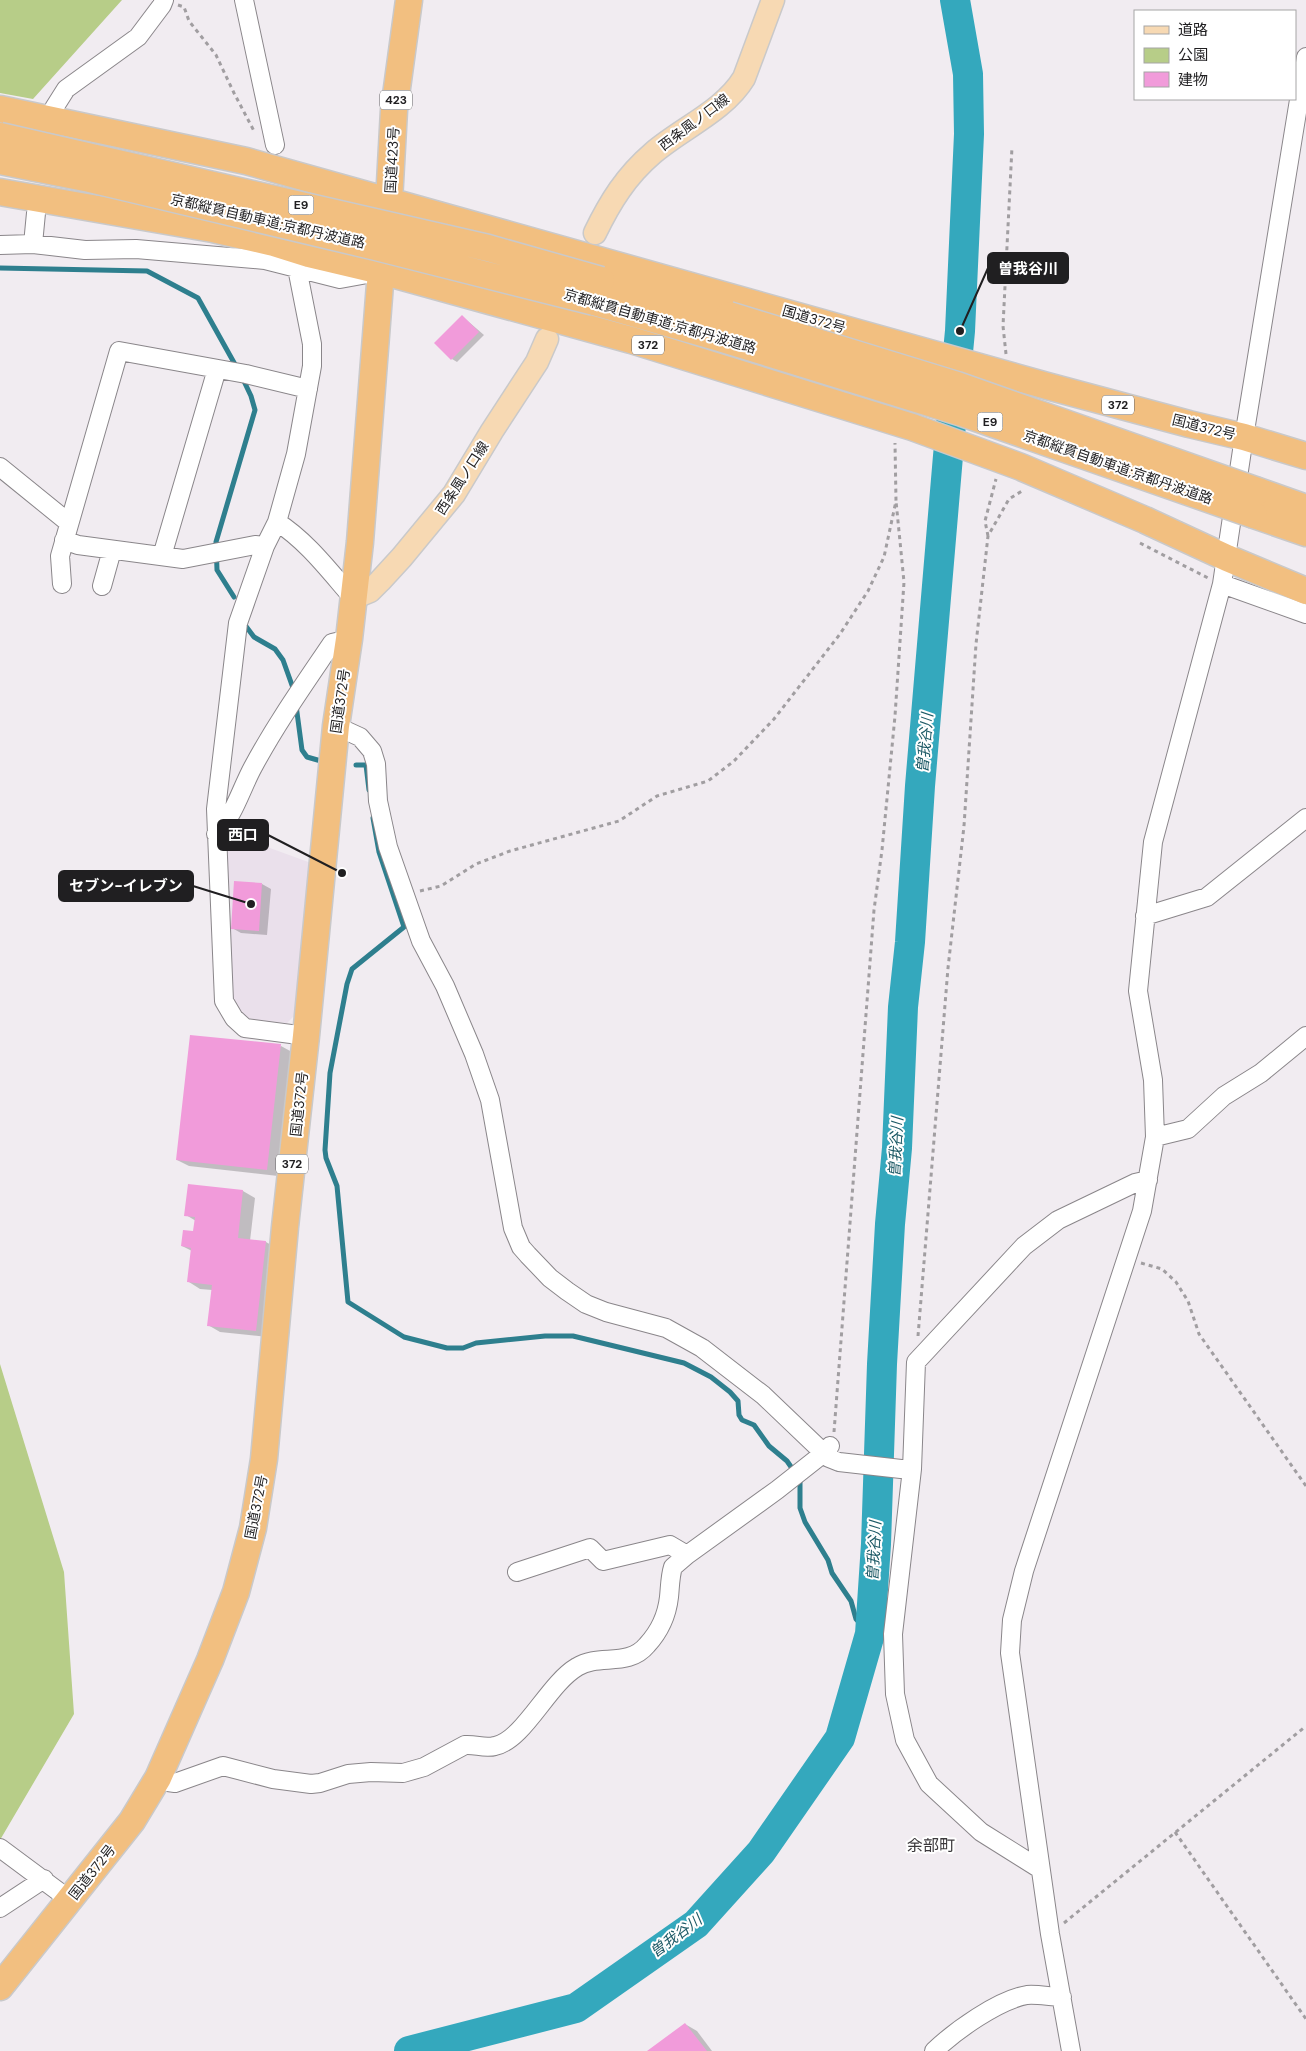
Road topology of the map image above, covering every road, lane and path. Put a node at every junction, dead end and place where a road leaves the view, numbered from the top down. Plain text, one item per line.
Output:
1 (164, 0) edge
2 (244, 0) edge
3 (409, 0) edge
4 (773, 0) edge
5 (1306, 57) edge
6 (54, 108) dead end
7 (0, 109) edge
8 (0, 136) edge
9 (275, 145) joint
10 (1012, 147) dead end
11 (0, 161) edge
12 (0, 192) edge
13 (390, 201) junction
14 (36, 213) dead end
15 (595, 234) dead end
16 (33, 244) junction
17 (0, 245) edge
18 (580, 264) dead end
19 (297, 268) junction
20 (381, 271) junction
21 (598, 291) junction
22 (562, 306) dead end
23 (548, 339) dead end
24 (232, 372) junction
25 (1001, 372) junction
26 (308, 389) junction
27 (904, 425) junction
28 (1244, 437) junction
29 (1306, 456) edge
30 (0, 467) edge
31 (1023, 478) junction
32 (896, 501) junction
33 (1256, 503) junction
34 (1306, 508) edge
35 (277, 522) junction
36 (1142, 531) junction
37 (67, 532) junction
38 (1306, 533) edge
39 (265, 546) junction
40 (112, 550) junction
41 (162, 556) junction
42 (1227, 558) junction
43 (62, 584) dead end
44 (1222, 584) junction
45 (102, 586) dead end
46 (1306, 591) edge
47 (353, 598) junction
48 (1306, 614) edge
49 (349, 638) junction
50 (336, 726) junction
51 (1306, 818) edge
52 (216, 834) junction
53 (404, 893) junction
54 (1145, 916) junction
55 (306, 1036) junction
56 (1306, 1036) edge
57 (1155, 1138) junction
58 (1148, 1180) junction
59 (1126, 1258) junction
60 (916, 1362) junction
61 (822, 1453) junction
62 (906, 1469) junction
63 (1306, 1486) edge
64 (687, 1555) junction
65 (517, 1572) dead end
66 (1306, 1726) edge
67 (158, 1778) junction
68 (1175, 1832) junction
69 (0, 1848) edge
70 (1040, 1869) junction
71 (44, 1879) junction
72 (70, 1900) junction
73 (0, 1908) edge
74 (1050, 1934) junction
75 (0, 1987) edge
76 (1062, 1997) junction
77 (1306, 2019) edge
78 (934, 2051) edge
79 (1071, 2051) edge

1 - 6 street
1 - 9 path
2 - 9 street
3 - 13 highway, 国道423号 / 423
4 - 15 main road, 西条風ノ口線
5 - 28 street
7 - 13 highway
8 - 21 highway, 京都縦貫自動車道;京都丹波道路 / E9, bridge
10 - 25 path
11 - 21 highway, 京都縦貫自動車道;京都丹波道路 / E9, bridge
12 - 20 highway
13 - 20 highway, 国道372号 / 372
13 - 25 highway, 国道372号 / 372
14 - 16 street
16 - 17 street
16 - 19 street
18 - 22 main road
19 - 20 street
19 - 26 street
20 - 27 highway, 372
20 - 47 highway, 国道372号 / 372
21 - 33 highway, 京都縦貫自動車道;京都丹波道路 / E9, bridge
23 - 47 main road, 西条風ノ口線
24 - 26 street
24 - 37 street
24 - 41 street
25 - 28 highway, 国道372号 / 372
26 - 35 street
27 - 31 highway, 372
27 - 32 path
28 - 29 highway, 国道372号 / 372
28 - 42 street
30 - 37 street
31 - 36 highway, 372
31 - 60 path
32 - 53 path
32 - 61 path
33 - 34 highway, 京都縦貫自動車道;京都丹波道路 / E9
33 - 38 highway, 京都縦貫自動車道;京都丹波道路 / E9
35 - 39 street
35 - 47 street
36 - 42 highway, 372
36 - 44 path
37 - 40 street
37 - 43 street
39 - 41 street
39 - 52 street
40 - 41 street
40 - 45 street
42 - 44 street
42 - 46 highway, 372
44 - 48 street
44 - 54 street
47 - 49 highway, 国道372号 / 372
49 - 50 highway, 国道372号 / 372
49 - 52 street
50 - 53 street
50 - 55 highway, 国道372号 / 372
51 - 54 street
52 - 55 street
53 - 61 street
54 - 57 street
55 - 67 highway, 国道372号 / 372
56 - 57 street
57 - 58 street
58 - 59 street
58 - 60 street
59 - 63 path
59 - 70 street
60 - 62 street
61 - 62 street
61 - 64 street
62 - 70 street
64 - 65 street
64 - 67 street
66 - 68 path
67 - 72 highway, 国道372号 / 372
68 - 74 path
68 - 77 path
69 - 71 street
70 - 74 street
71 - 72 street
71 - 73 street
72 - 75 highway, 国道372号 / 372
74 - 76 street
76 - 78 street
76 - 79 street

